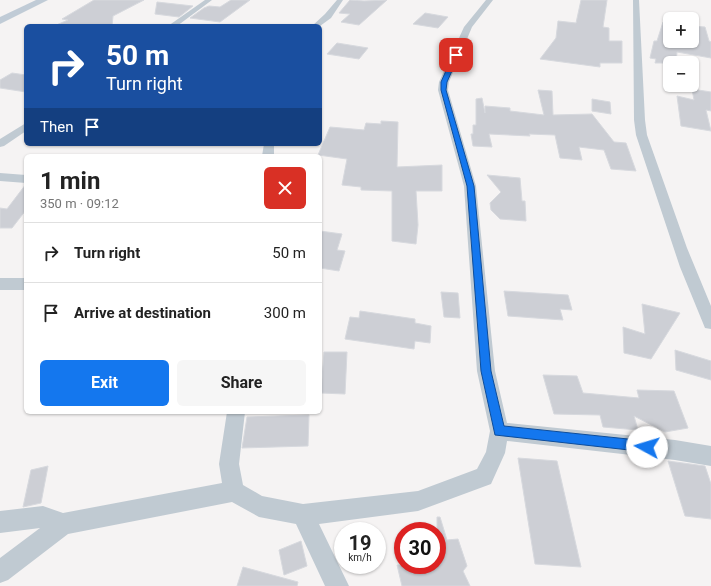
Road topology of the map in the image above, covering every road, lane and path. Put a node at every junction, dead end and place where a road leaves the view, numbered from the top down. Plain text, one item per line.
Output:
1 (43, 0) edge
2 (209, 0) edge
3 (340, 0) edge
4 (490, 0) edge
5 (636, 0) edge
6 (0, 21) edge
7 (175, 24) edge
8 (318, 24) edge
9 (24, 127) edge
10 (0, 144) edge
11 (0, 177) edge
12 (24, 179) edge
13 (0, 284) edge
14 (24, 284) edge
15 (711, 323) edge
16 (236, 414) edge
17 (499, 431) junction
18 (711, 456) edge
19 (234, 491) junction
20 (303, 515) junction
21 (0, 522) edge
22 (64, 524) junction
23 (0, 572) edge
24 (337, 586) edge

1 - 6 street
2 - 7 street
3 - 8 street
4 - 17 street
5 - 15 street
9 - 10 street
11 - 12 street
13 - 14 street
16 - 19 street
17 - 18 street
17 - 20 street
19 - 20 street
19 - 22 street
20 - 24 street
21 - 22 street
22 - 23 street

